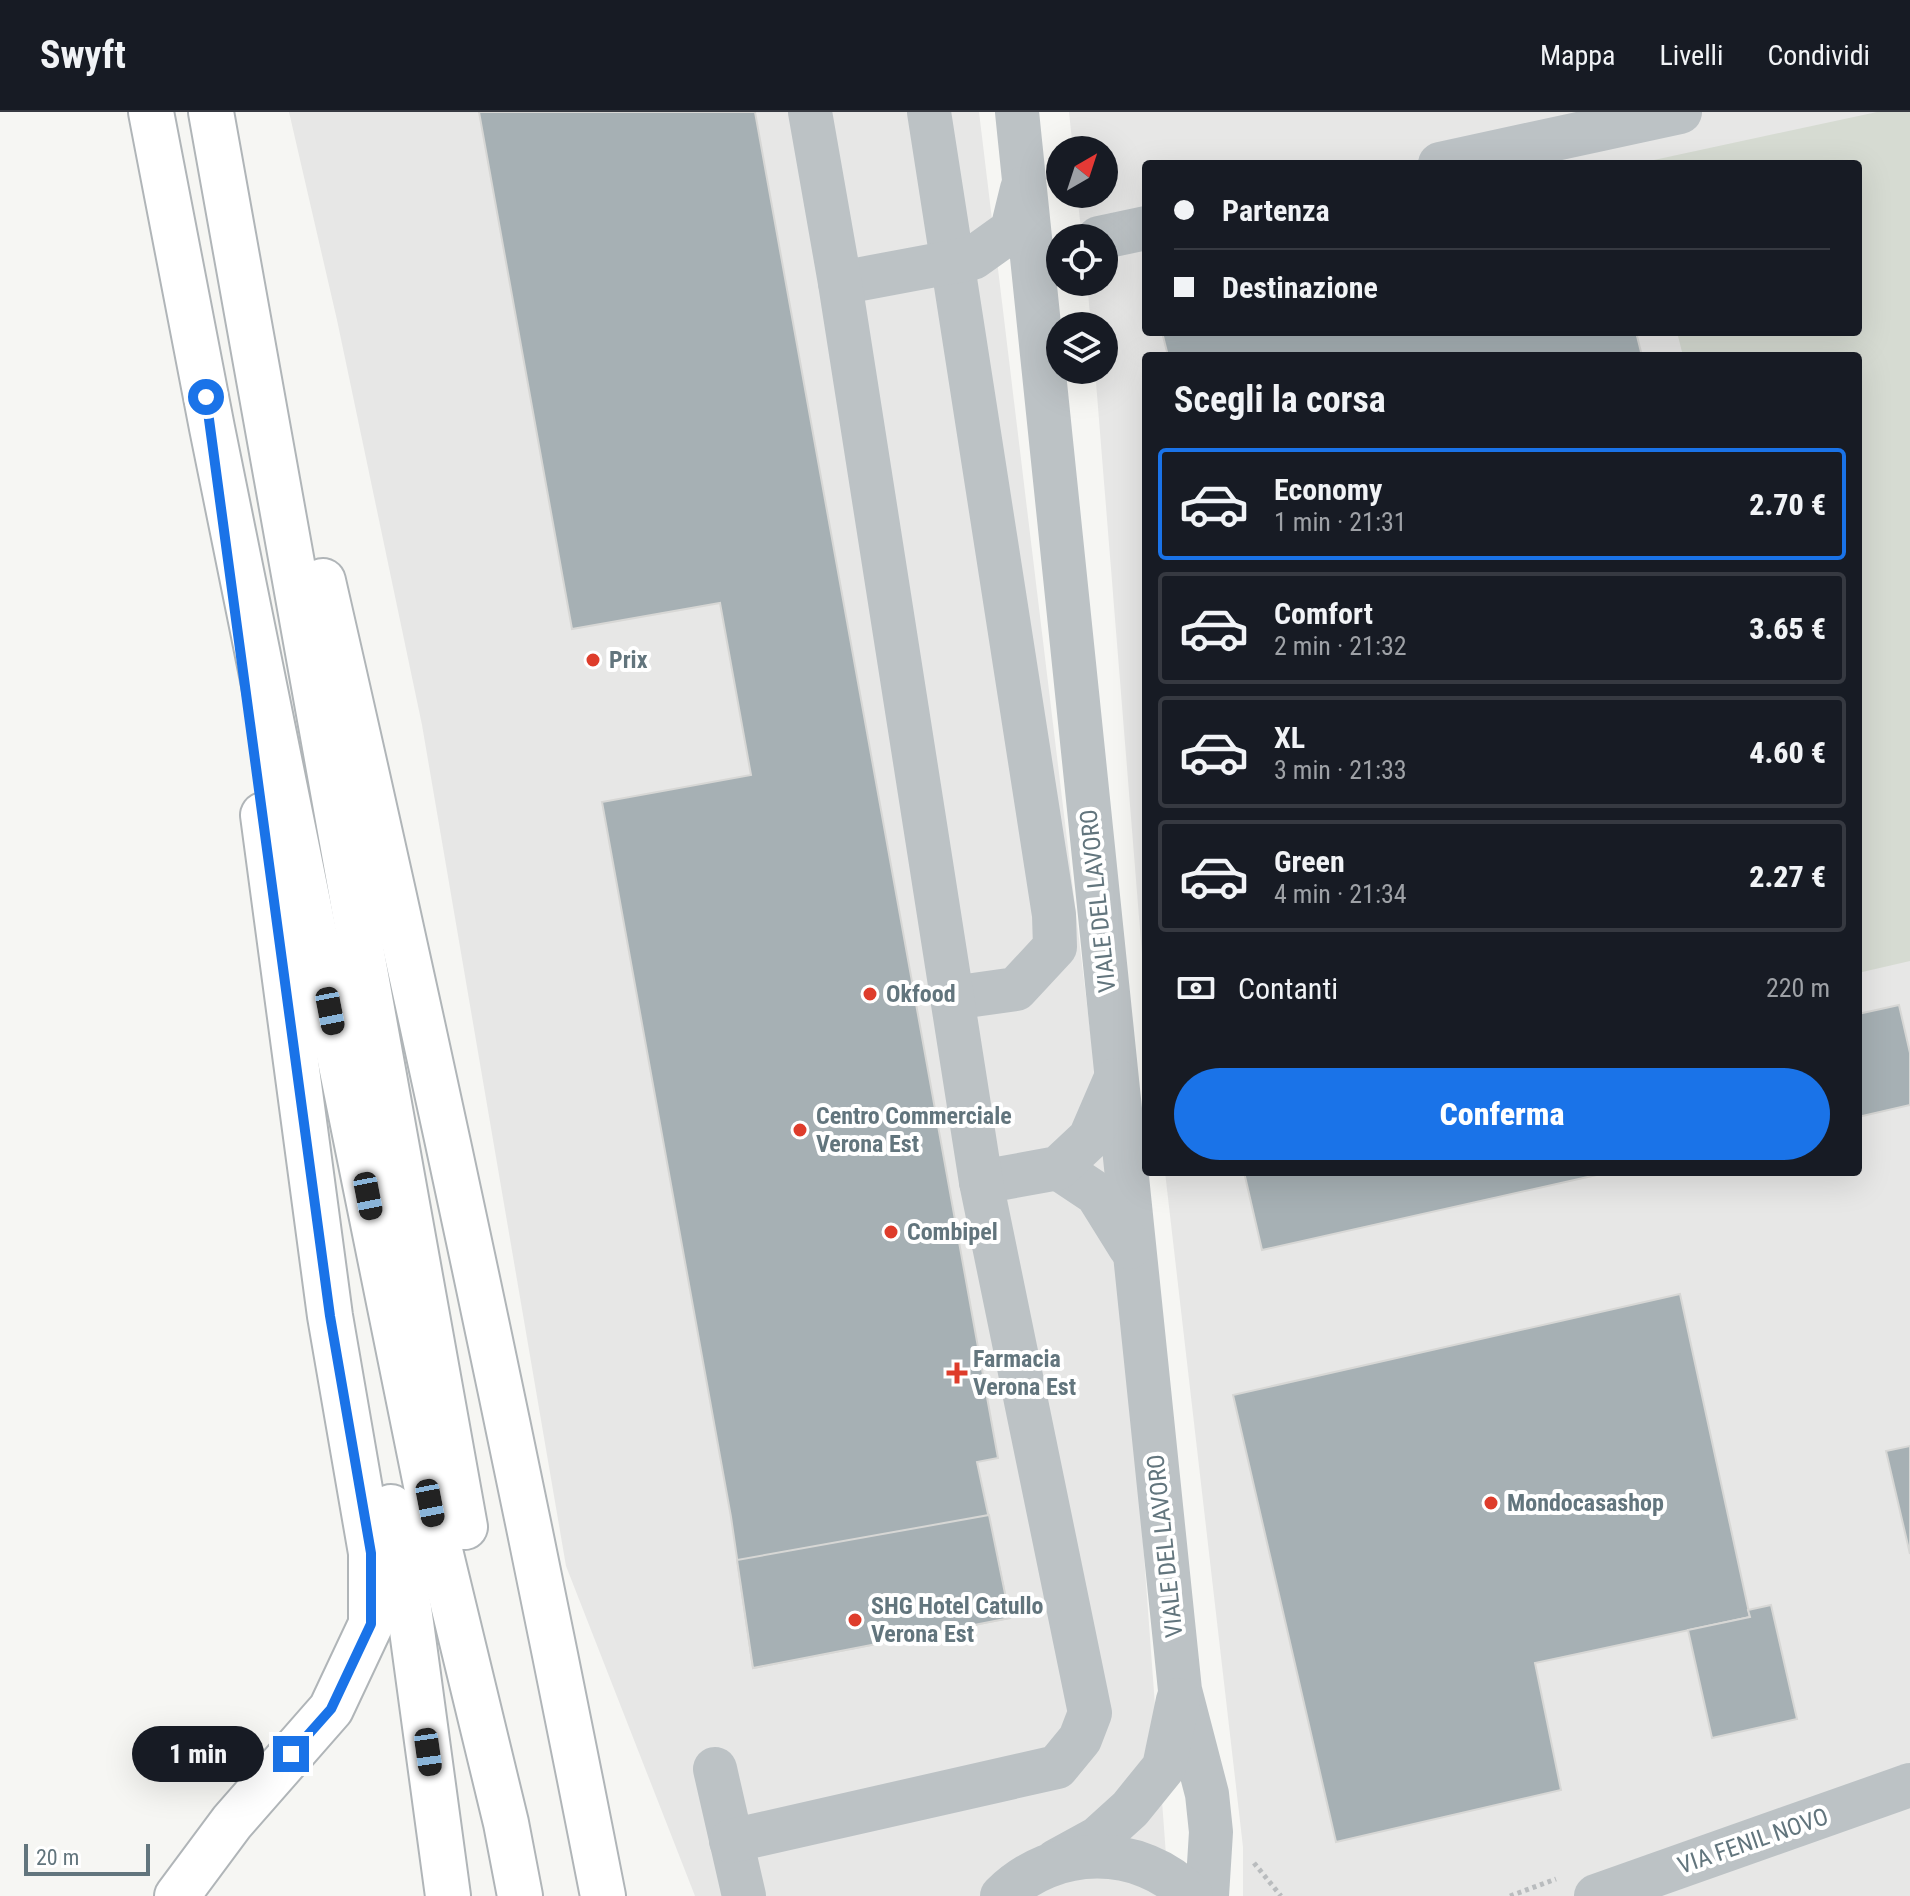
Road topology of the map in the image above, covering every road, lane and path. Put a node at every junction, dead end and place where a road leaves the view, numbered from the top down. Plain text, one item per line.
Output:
1 (151, 112) edge
2 (211, 112) edge
3 (810, 112) edge
4 (929, 112) edge
5 (1017, 112) edge
6 (1680, 112) edge
7 (1458, 160) edge
8 (1024, 184) junction
9 (1142, 229) edge
10 (1118, 234) edge
11 (1045, 249) edge
12 (963, 260) junction
13 (840, 283) junction
14 (1038, 326) junction
15 (263, 405) junction
16 (212, 428) junction
17 (952, 998) junction
18 (1116, 1077) junction
19 (1058, 1168) junction
20 (981, 1182) junction
21 (1135, 1254) junction
22 (1180, 1690) junction
23 (715, 1769) dead end
24 (1910, 1785) edge
25 (506, 1823) junction
26 (731, 1841) junction
27 (1056, 1861) junction
28 (177, 1896) edge
29 (448, 1896) edge
30 (520, 1896) edge
31 (603, 1896) edge
32 (744, 1896) edge
33 (1002, 1896) edge
34 (1191, 1896) edge
35 (1207, 1896) edge
36 (1596, 1896) edge

1 - 16 highway
2 - 15 highway
3 - 13 street
4 - 12 street
5 - 8 street, VIALE DEL LAVORO
6 - 7 street
8 - 11 street, VIALE DEL LAVORO
8 - 12 street
9 - 10 street
11 - 14 street, VIALE DEL LAVORO
12 - 13 street
12 - 14 street
12 - 17 street
13 - 17 street
14 - 18 street, VIALE DEL LAVORO
15 - 25 highway
15 - 31 highway
16 - 25 highway
16 - 28 highway
16 - 29 highway
17 - 20 street
18 - 19 street
18 - 21 street, VIALE DEL LAVORO
19 - 20 street
19 - 21 street
20 - 26 street
21 - 22 street, VIALE DEL LAVORO
22 - 27 street, VIALE DEL LAVORO
22 - 35 street, VIALE DEL LAVORO
23 - 26 street
24 - 36 street, VIA FENIL NOVO
25 - 30 highway
26 - 32 street
27 - 33 street, VIALE DEL LAVORO
27 - 34 street, VIALE DEL LAVORO

